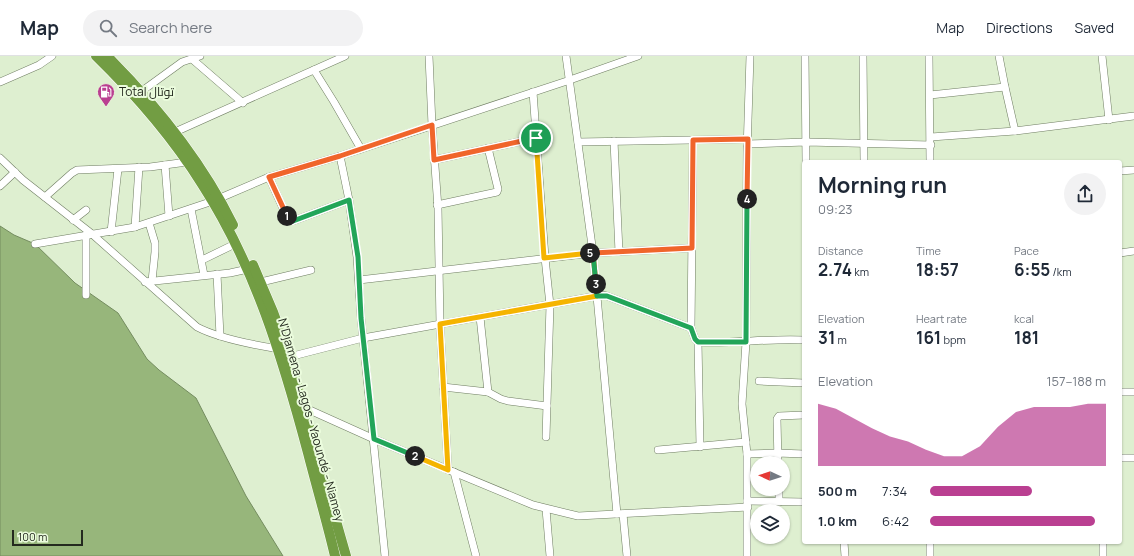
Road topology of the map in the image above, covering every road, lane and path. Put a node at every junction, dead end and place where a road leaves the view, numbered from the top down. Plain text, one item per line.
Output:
1 (52, 56) edge
2 (96, 56) edge
3 (107, 56) edge
4 (200, 56) edge
5 (344, 56) edge
6 (429, 56) edge
7 (566, 56) edge
8 (638, 56) edge
9 (750, 56) edge
10 (806, 56) edge
11 (863, 56) edge
12 (929, 56) edge
13 (999, 56) edge
14 (1102, 56) edge
15 (183, 59) edge
16 (192, 59) junction
17 (314, 70) junction
18 (570, 80) junction
19 (0, 82) edge
20 (1005, 87) junction
21 (142, 92) junction
22 (533, 92) junction
23 (930, 95) junction
24 (243, 103) junction
25 (1134, 116) edge
26 (1109, 120) junction
27 (432, 125) junction
28 (1015, 131) junction
29 (175, 132) junction
30 (931, 137) junction
31 (536, 138) junction
32 (693, 140) junction
33 (614, 141) junction
34 (747, 141) junction
35 (578, 142) junction
36 (806, 142) junction
37 (864, 143) junction
38 (930, 145) junction
39 (488, 148) junction
40 (361, 149) junction
41 (340, 156) junction
42 (0, 158) edge
43 (434, 160) junction
44 (806, 160) edge
45 (864, 160) edge
46 (930, 160) edge
47 (187, 162) junction
48 (165, 165) junction
49 (139, 168) junction
50 (118, 169) junction
51 (1134, 170) edge
52 (1122, 171) edge
53 (15, 172) junction
54 (269, 177) junction
55 (0, 186) edge
56 (45, 197) junction
57 (216, 200) junction
58 (349, 200) junction
59 (437, 205) junction
60 (191, 209) junction
61 (86, 210) dead end
62 (169, 216) junction
63 (73, 220) junction
64 (149, 223) junction
65 (135, 227) junction
66 (111, 232) junction
67 (89, 235) junction
68 (35, 244) dead end
69 (235, 244) junction
70 (692, 248) junction
71 (1134, 251) edge
72 (619, 252) junction
73 (593, 253) junction
74 (1122, 253) edge
75 (544, 258) junction
76 (202, 260) junction
77 (248, 270) junction
78 (311, 270) dead end
79 (439, 271) junction
80 (217, 274) junction
81 (204, 275) junction
82 (359, 280) junction
83 (148, 282) junction
84 (262, 282) junction
85 (86, 295) dead end
86 (597, 296) junction
87 (550, 305) junction
88 (480, 317) junction
89 (440, 324) junction
90 (691, 328) junction
91 (220, 336) junction
92 (363, 338) junction
93 (802, 340) edge
94 (698, 342) junction
95 (746, 342) junction
96 (279, 349) junction
97 (289, 357) junction
98 (759, 381) dead end
99 (802, 383) edge
100 (443, 387) junction
101 (488, 392) junction
102 (1122, 392) edge
103 (1134, 392) edge
104 (547, 406) junction
105 (303, 407) junction
106 (802, 415) edge
107 (546, 437) dead end
108 (374, 439) junction
109 (746, 442) junction
110 (700, 447) junction
111 (658, 450) dead end
112 (777, 453) junction
113 (747, 454) junction
114 (802, 454) edge
115 (777, 456) edge
116 (1122, 458) edge
117 (1134, 458) edge
118 (451, 471) junction
119 (779, 496) edge
120 (779, 502) junction
121 (802, 502) edge
122 (748, 504) junction
123 (546, 509) junction
124 (620, 514) junction
125 (844, 544) edge
126 (930, 544) edge
127 (1103, 544) edge
128 (335, 556) edge
129 (346, 556) edge
130 (386, 556) edge
131 (476, 556) edge
132 (550, 556) edge
133 (627, 556) edge
134 (747, 556) edge
135 (844, 556) edge
136 (930, 556) edge
137 (1103, 556) edge

1 - 19 street
2 - 47 highway, N'Djamena - Lagos - Yaoundé - Niamey
3 - 21 highway, N'Djamena - Lagos - Yaoundé - Niamey
4 - 16 street
5 - 17 street
6 - 27 street
7 - 18 street
8 - 18 street
9 - 34 street
10 - 36 street
11 - 37 street
12 - 23 street
13 - 20 street
14 - 26 street
15 - 16 street
15 - 21 street
16 - 24 street
17 - 24 street
17 - 40 street
18 - 22 street
18 - 35 street
20 - 23 street
20 - 28 street
21 - 29 highway, N'Djamena - Lagos - Yaoundé - Niamey
22 - 27 street
22 - 31 street
23 - 30 street
24 - 29 street
25 - 26 street
26 - 28 street
27 - 40 street
27 - 43 street
28 - 30 street
29 - 57 highway, N'Djamena - Lagos - Yaoundé - Niamey
30 - 38 street
31 - 39 street
31 - 75 street
32 - 33 street
32 - 34 street
32 - 70 street
33 - 35 street
33 - 72 street
34 - 36 street
34 - 95 street
35 - 73 street
36 - 37 street
36 - 44 street
37 - 38 street
37 - 45 street
38 - 46 street
39 - 43 street
39 - 59 street
40 - 41 street
41 - 54 street
41 - 58 street
42 - 53 street
43 - 59 street
47 - 48 street
47 - 57 highway, N'Djamena - Lagos - Yaoundé - Niamey
48 - 49 street
48 - 62 street
49 - 50 street
49 - 65 street
50 - 56 street
50 - 66 street
51 - 52 street
53 - 55 street
53 - 56 street
54 - 57 street
54 - 58 street
56 - 63 street
57 - 60 street
57 - 69 highway, N'Djamena - Lagos - Yaoundé - Niamey
57 - 84 highway, N'Djamena - Lagos - Yaoundé - Niamey
58 - 82 street
59 - 79 street
60 - 62 street
60 - 76 street
61 - 63 street
62 - 64 street
63 - 67 street
64 - 65 street
64 - 83 street
65 - 66 street
66 - 67 street
67 - 68 street
67 - 83 street
67 - 85 street
69 - 76 street
69 - 77 highway, N'Djamena - Lagos - Yaoundé - Niamey
70 - 72 street
70 - 90 street
71 - 74 street
72 - 73 street
73 - 75 street
73 - 86 street
75 - 79 street
75 - 87 street
76 - 81 street
77 - 80 street
77 - 96 highway, N'Djamena - Lagos - Yaoundé - Niamey
78 - 84 street
79 - 82 street
79 - 89 street
80 - 81 street
80 - 91 street
81 - 83 street
82 - 92 street
83 - 91 street
84 - 97 highway, N'Djamena - Lagos - Yaoundé - Niamey
86 - 87 street
86 - 90 street
86 - 124 street
87 - 88 street
87 - 104 street
88 - 89 street
88 - 101 street
89 - 92 street
89 - 100 street
90 - 94 street
91 - 96 street
92 - 97 street
92 - 108 street
93 - 95 street
94 - 95 street
94 - 110 street
95 - 109 street
96 - 128 highway, N'Djamena - Lagos - Yaoundé - Niamey
97 - 105 highway, N'Djamena - Lagos - Yaoundé - Niamey
98 - 99 street
100 - 101 street
100 - 118 street
101 - 104 street
102 - 103 street
104 - 107 street
105 - 108 street
105 - 129 highway, N'Djamena - Lagos - Yaoundé - Niamey
106 - 112 street
108 - 118 street
108 - 130 street
109 - 110 street
109 - 113 street
110 - 111 street
112 - 113 street
112 - 114 street
112 - 115 street
113 - 122 street
116 - 117 street
118 - 123 street
118 - 131 street
119 - 120 street
120 - 121 street
120 - 122 street
122 - 124 street
122 - 134 street
123 - 124 street
123 - 132 street
124 - 133 street
125 - 135 street
126 - 136 street
127 - 137 street

